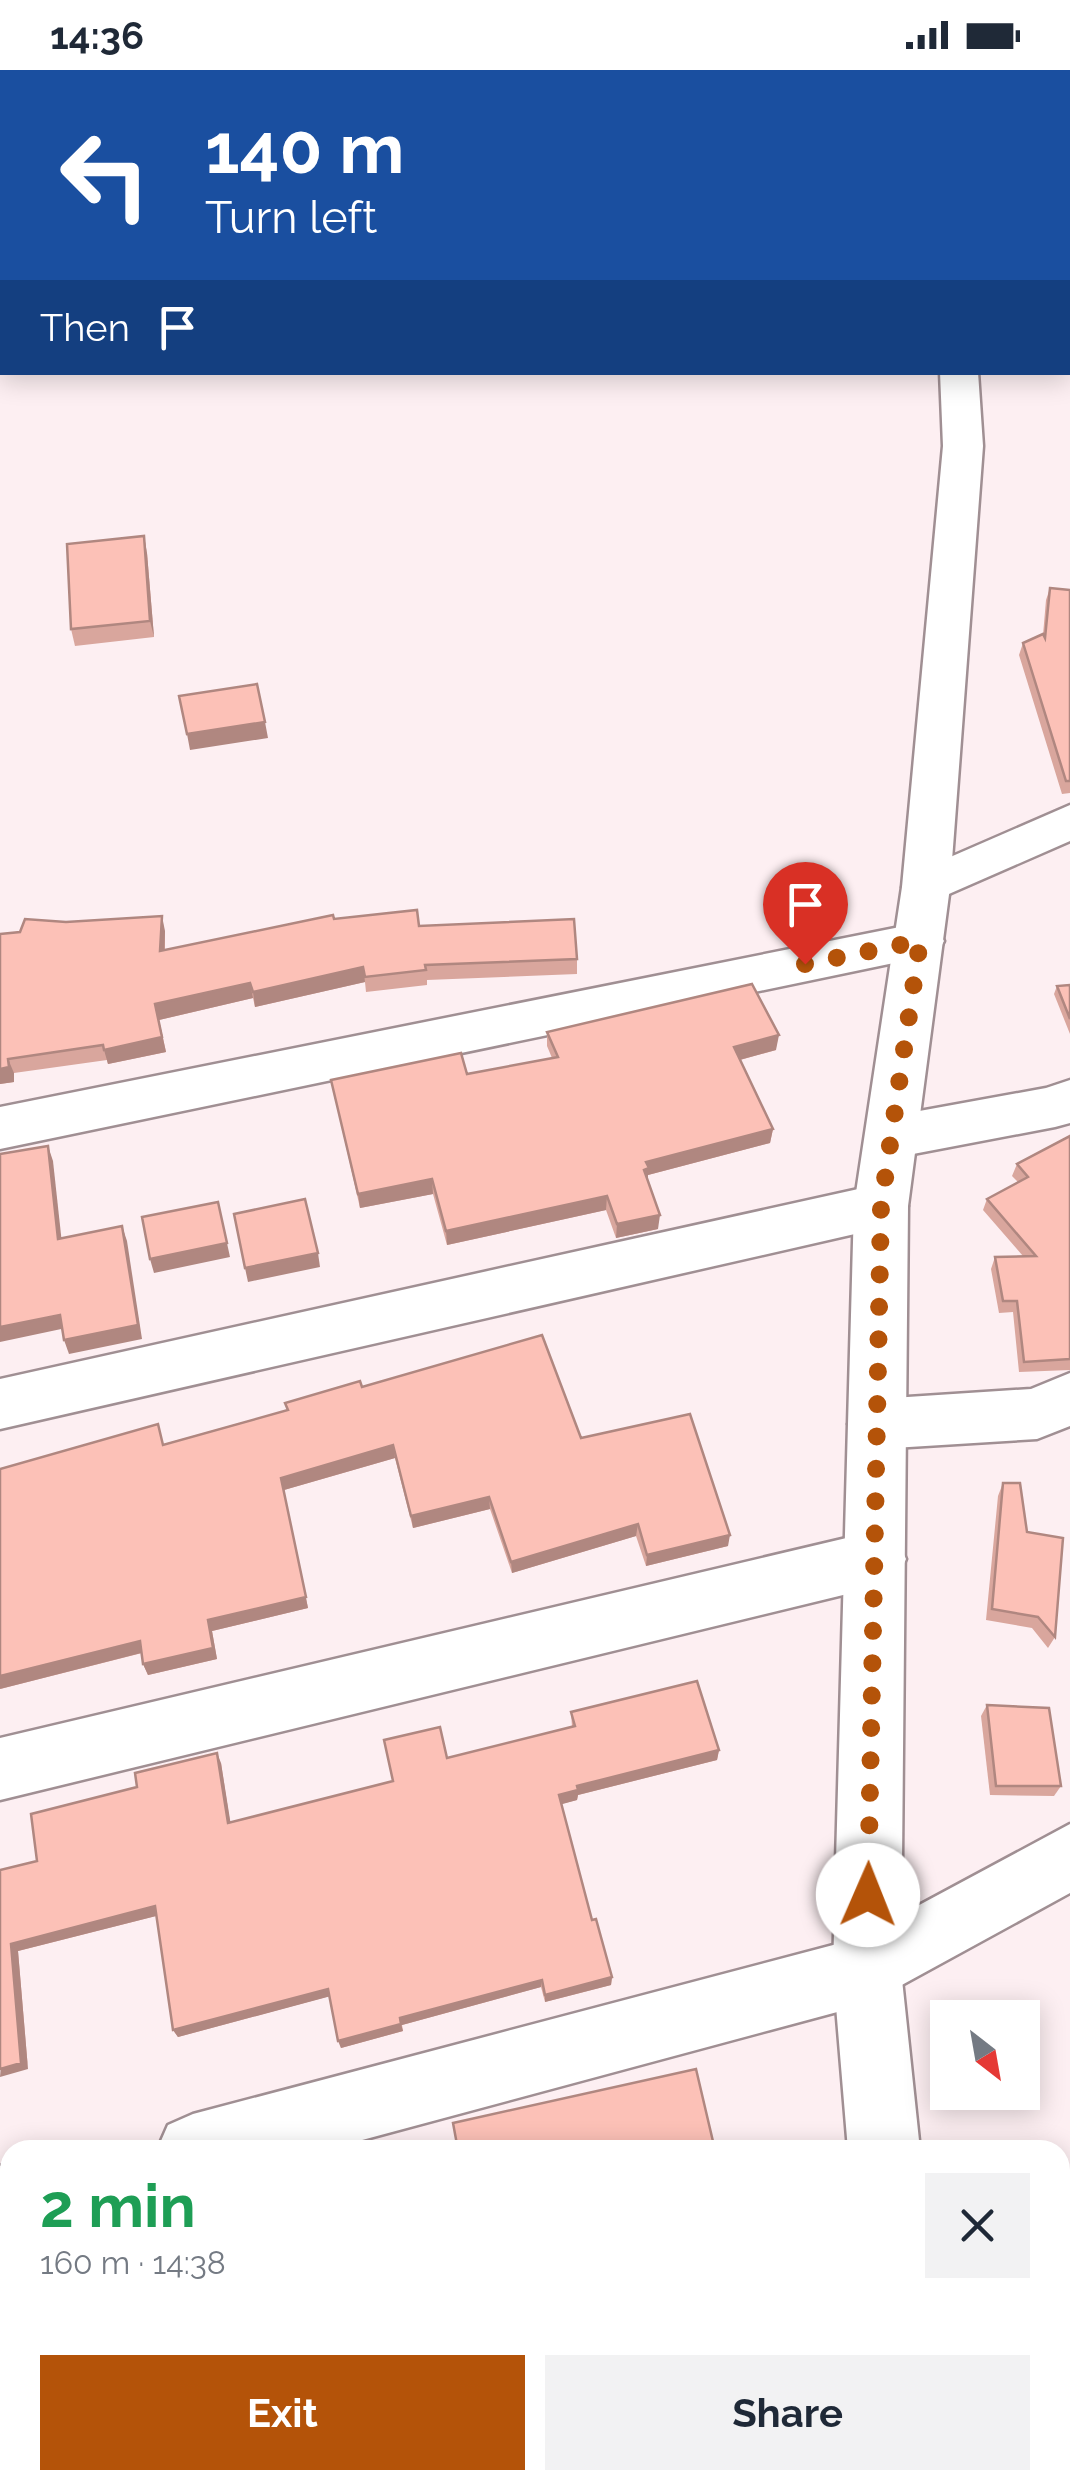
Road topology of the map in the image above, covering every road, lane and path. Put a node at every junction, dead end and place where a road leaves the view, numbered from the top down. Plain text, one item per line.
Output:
1 (960, 375) edge
2 (1070, 822) edge
3 (926, 887) junction
4 (920, 941) junction
5 (1070, 1100) edge
6 (0, 1128) edge
7 (892, 1138) junction
8 (881, 1206) junction
9 (1070, 1398) edge
10 (0, 1404) edge
11 (877, 1424) junction
12 (876, 1559) junction
13 (0, 1769) edge
14 (1070, 1857) edge
15 (866, 1970) junction
16 (230, 2140) edge
17 (883, 2140) edge

1 - 3 street
2 - 3 street
3 - 4 street
4 - 6 street
4 - 7 street
5 - 7 street
7 - 8 street
8 - 10 street
8 - 11 street
9 - 11 street
11 - 12 street
12 - 13 street
12 - 15 street
14 - 15 street
15 - 16 street
15 - 17 street

